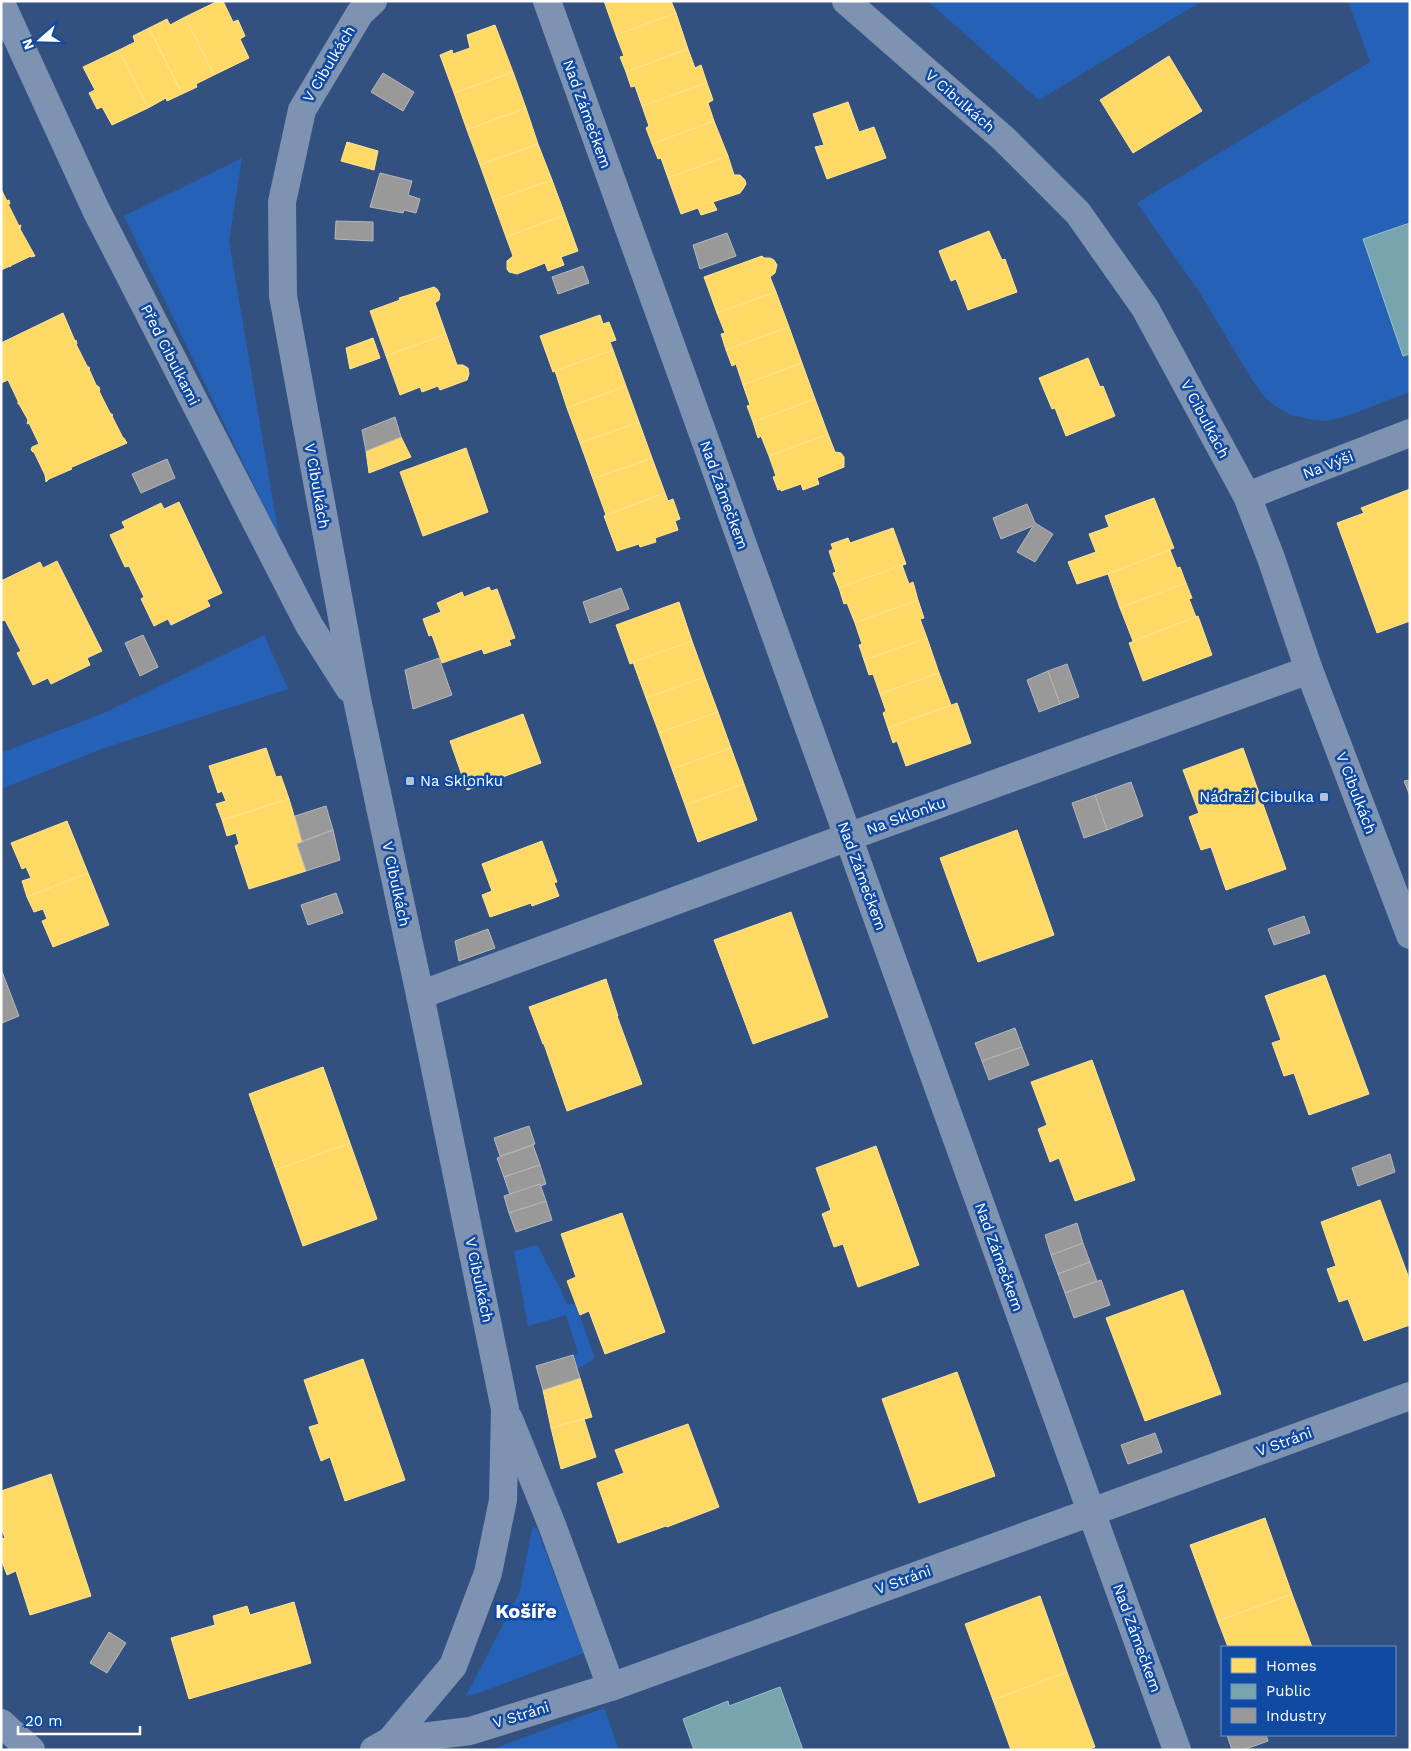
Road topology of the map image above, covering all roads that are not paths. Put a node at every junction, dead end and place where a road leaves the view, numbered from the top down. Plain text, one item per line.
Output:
1 (373, 1) edge
2 (547, 1) edge
3 (846, 1) edge
4 (1, 3) edge
5 (1410, 433) edge
6 (1247, 496) junction
7 (1309, 670) junction
8 (356, 699) junction
9 (848, 837) junction
10 (1410, 935) edge
11 (420, 995) junction
12 (1410, 1396) edge
13 (505, 1409) junction
14 (1091, 1512) junction
15 (611, 1687) junction
16 (1, 1723) edge
17 (382, 1745) edge
18 (31, 1750) edge
19 (1177, 1750) edge

1 - 8 street, V Cibulkách
2 - 9 street, Nad Zámečkem
3 - 6 street, V Cibulkách
4 - 8 street, Před Cibulkami
5 - 6 street, Na Výši
6 - 7 street, V Cibulkách
7 - 9 street, Na Sklonku
7 - 10 street, V Cibulkách
8 - 11 street, V Cibulkách
9 - 11 street, Na Sklonku
9 - 14 street, Nad Zámečkem
11 - 13 street, V Cibulkách
12 - 14 street, V Stráni
13 - 15 street
13 - 17 street, V Cibulkách
14 - 15 street, V Stráni
14 - 19 street, Nad Zámečkem
15 - 17 street, V Stráni
16 - 18 street

